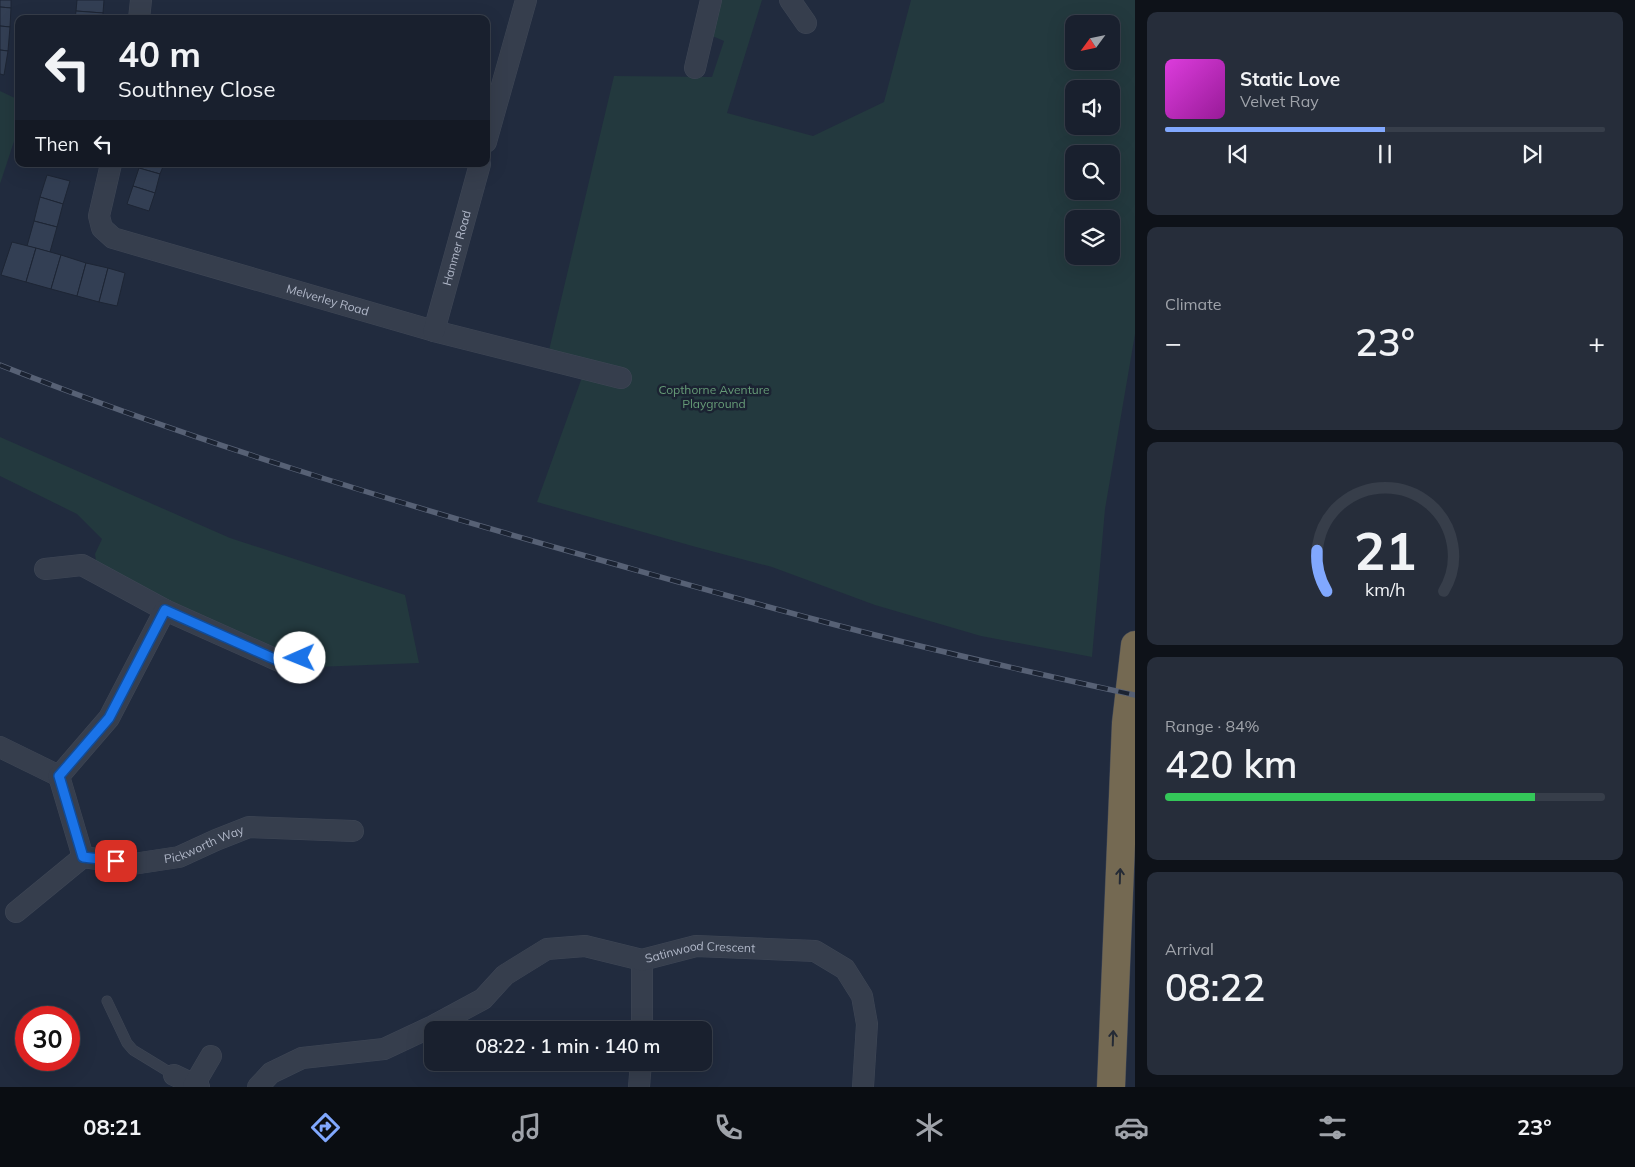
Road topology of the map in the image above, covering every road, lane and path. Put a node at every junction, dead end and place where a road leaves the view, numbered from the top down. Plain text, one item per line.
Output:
1 (141, 0) edge
2 (526, 0) edge
3 (711, 0) edge
4 (790, 0) edge
5 (139, 15) edge
6 (806, 23) dead end
7 (695, 68) dead end
8 (490, 128) edge
9 (110, 167) edge
10 (479, 167) edge
11 (434, 331) junction
12 (621, 378) dead end
13 (45, 569) dead end
14 (165, 610) junction
15 (1135, 645) edge
16 (300, 658) dead end
17 (0, 747) edge
18 (59, 776) junction
19 (353, 831) dead end
20 (83, 857) junction
21 (16, 912) dead end
22 (642, 960) junction
23 (108, 1002) dead end
24 (642, 1021) edge
25 (210, 1056) dead end
26 (640, 1071) edge
27 (174, 1075) joint
28 (197, 1086) edge
29 (258, 1087) edge
30 (639, 1087) edge
31 (863, 1087) edge
32 (1111, 1087) edge

1 - 5 street
2 - 8 street
3 - 7 street
4 - 6 street
9 - 11 street, Melverley Road
10 - 11 street, Hanmer Road
11 - 12 street, Melverley Road
13 - 14 street
14 - 16 street
14 - 18 street
32 -> 15 highway
17 - 18 street
18 - 20 street
19 - 20 street, Pickworth Way
20 - 21 street
22 - 24 street
22 - 29 street, Satinwood Crescent
22 - 31 street, Satinwood Crescent
23 - 27 lane
25 - 28 street
26 - 30 street
27 - 28 street

